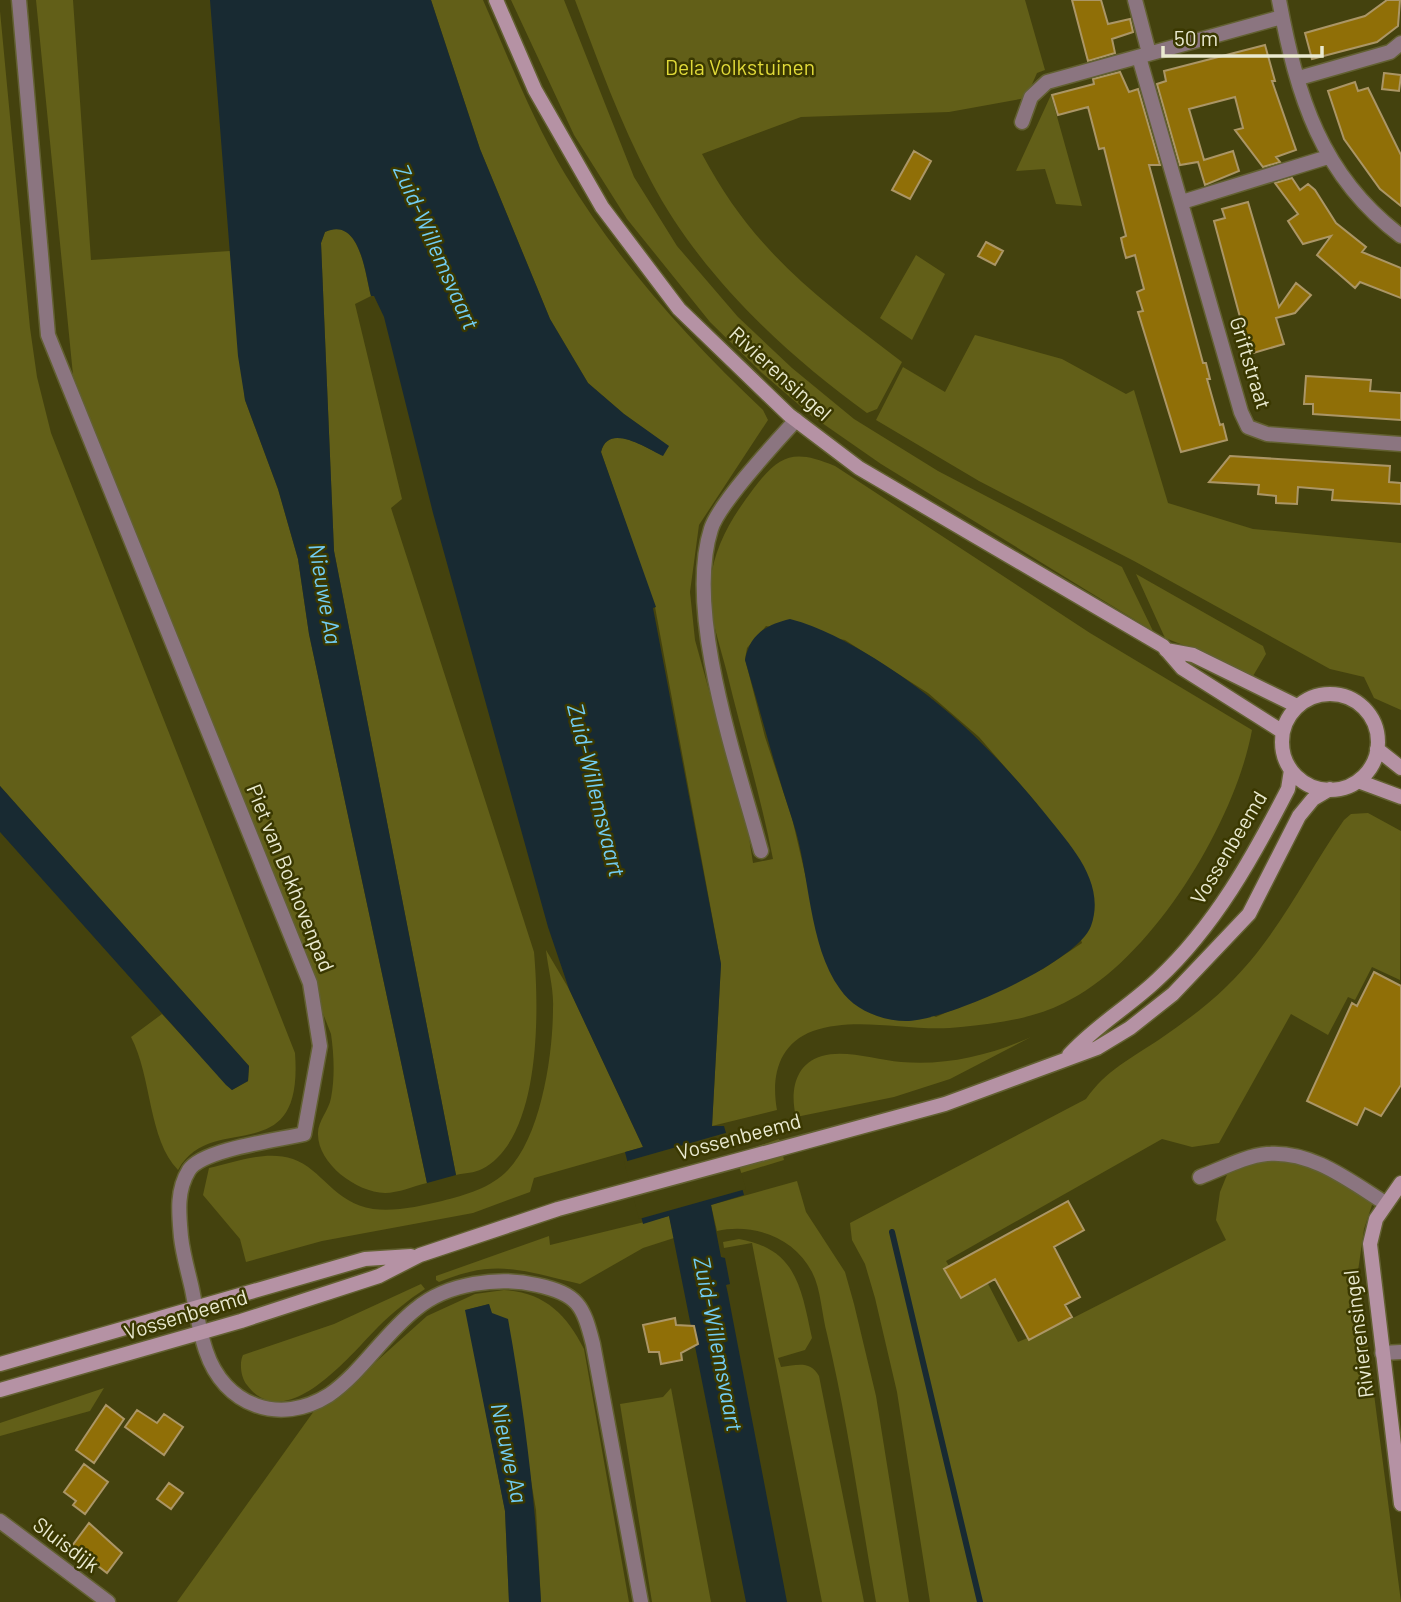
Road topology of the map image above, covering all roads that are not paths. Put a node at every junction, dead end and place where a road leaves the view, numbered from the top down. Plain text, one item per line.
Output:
1 (19, 0) edge
2 (496, 0) edge
3 (1135, 0) edge
4 (1279, 0) edge
5 (1282, 17) junction
6 (1401, 43) edge
7 (1144, 55) junction
8 (1300, 78) junction
9 (1023, 122) dead end
10 (1328, 157) junction
11 (1182, 202) junction
12 (1401, 236) edge
13 (796, 420) junction
14 (1401, 444) edge
15 (1166, 650) junction
16 (1297, 706) junction
17 (1283, 732) junction
18 (1377, 749) junction
19 (1401, 768) edge
20 (1291, 770) junction
21 (1358, 780) junction
22 (1330, 789) junction
23 (1401, 797) edge
24 (761, 852) dead end
25 (1068, 1056) junction
26 (1200, 1177) dead end
27 (1401, 1183) edge
28 (1385, 1203) junction
29 (420, 1255) junction
30 (196, 1306) junction
31 (202, 1334) junction
32 (1401, 1352) edge
33 (1382, 1353) junction
34 (0, 1364) edge
35 (0, 1390) edge
36 (1401, 1504) edge
37 (0, 1521) edge
38 (108, 1602) edge
39 (641, 1602) edge

1 - 30 street, Piet van Bokhovenpad
2 - 13 main road, Rivierensingel
3 - 7 street, Griftstraat
4 - 5 street
5 - 7 street
5 - 8 street
6 - 8 street
7 - 9 street
7 - 11 street, Griftstraat
8 - 10 street
10 - 11 street
10 - 12 street
11 - 14 street, Griftstraat
13 - 15 main road, Rivierensingel
13 - 24 street
15 - 16 main road, Rivierensingel
15 - 17 main road, Rivierensingel
16 - 17 main road
16 - 18 main road
17 - 20 main road
18 - 19 main road
18 - 21 main road
20 - 22 main road
20 - 25 main road, Vossenbeemd
21 - 22 main road
21 - 23 main road
22 - 25 main road, Vossenbeemd
25 - 29 main road, Vossenbeemd
26 - 28 street
27 - 28 main road, Rivierensingel
28 - 33 main road, Rivierensingel
29 - 30 main road, Vossenbeemd
29 - 31 main road, Vossenbeemd
30 - 31 street, Piet van Bokhovenpad
30 - 34 main road, Vossenbeemd
31 - 35 main road, Vossenbeemd
31 - 39 street, Piet van Bokhovenpad
32 - 33 street
33 - 36 main road, Rivierensingel
37 - 38 street, Sluisdijk

